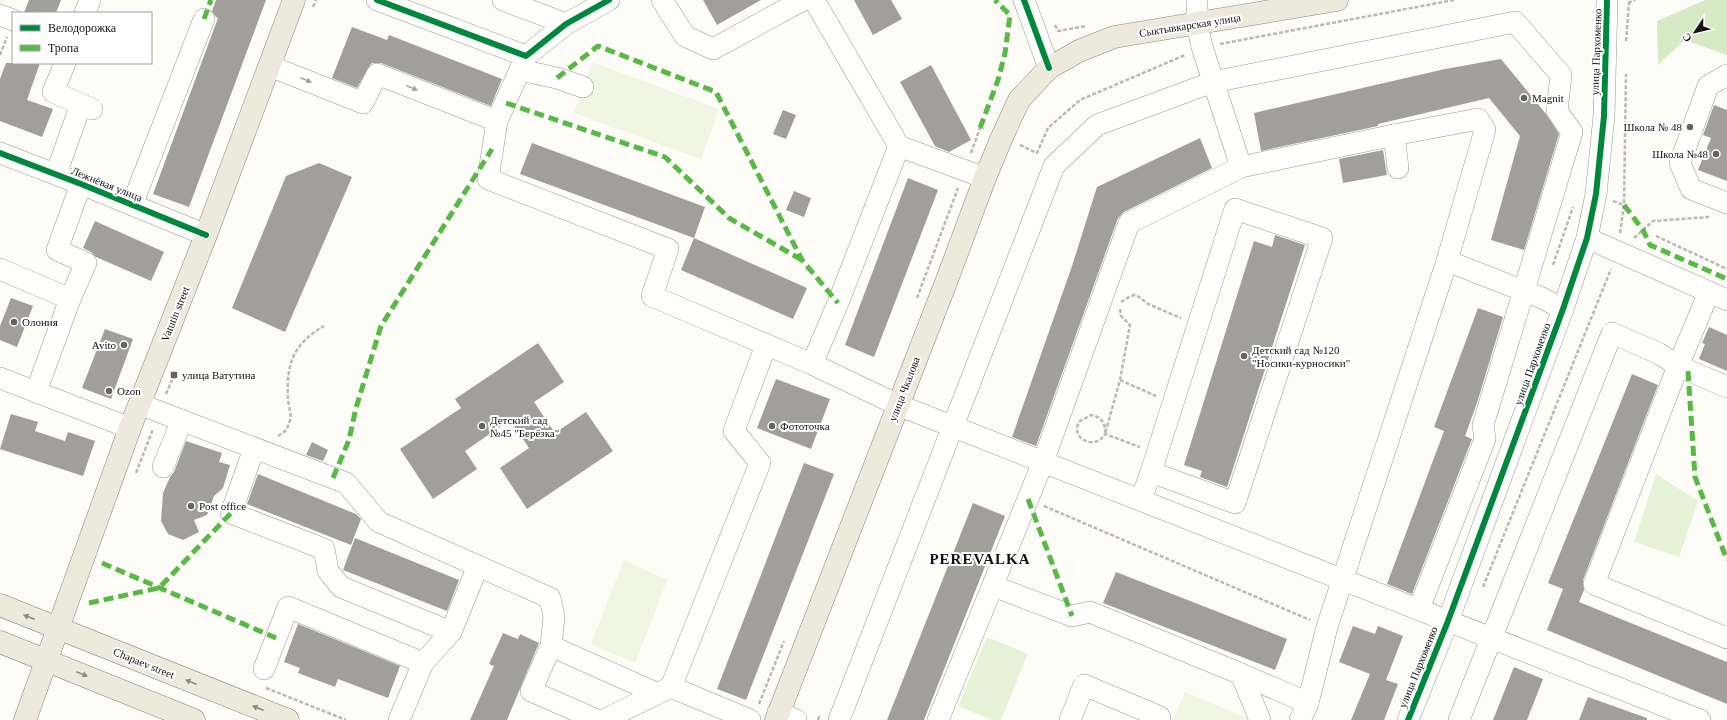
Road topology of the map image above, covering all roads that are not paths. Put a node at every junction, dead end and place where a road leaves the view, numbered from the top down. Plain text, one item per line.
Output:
1 (90, 0) edge
2 (294, 0) edge
3 (503, 0) edge
4 (609, 0) edge
5 (662, 0) edge
6 (803, 0) edge
7 (814, 0) edge
8 (1024, 0) edge
9 (1197, 0) edge
10 (1337, 0) edge
11 (1607, 0) edge
12 (385, 2) edge
13 (85, 12) edge
14 (0, 15) edge
15 (204, 19) dead end
16 (12, 20) edge
17 (566, 24) junction
18 (1197, 24) junction
19 (523, 63) junction
20 (65, 64) edge
21 (270, 66) junction
22 (1049, 68) junction
23 (1727, 75) edge
24 (1213, 82) junction
25 (583, 87) dead end
26 (497, 122) junction
27 (1394, 135) junction
28 (899, 146) junction
29 (0, 153) edge
30 (1241, 167) junction
31 (1398, 168) dead end
32 (56, 174) junction
33 (985, 178) junction
34 (81, 184) junction
35 (1727, 203) edge
36 (132, 205) junction
37 (206, 235) junction
38 (1587, 238) junction
39 (1447, 261) junction
40 (0, 269) edge
41 (1524, 291) junction
42 (1718, 296) edge
43 (70, 299) junction
44 (1563, 309) junction
45 (766, 346) junction
46 (812, 364) junction
47 (1678, 366) junction
48 (0, 378) edge
49 (1727, 387) edge
50 (36, 392) junction
51 (139, 404) junction
52 (898, 405) junction
53 (182, 420) junction
54 (953, 427) junction
55 (130, 428) junction
56 (254, 449) junction
57 (1043, 462) junction
58 (163, 467) dead end
59 (1151, 472) junction
60 (1141, 500) junction
61 (478, 566) junction
62 (1343, 580) junction
63 (993, 586) junction
64 (0, 606) edge
65 (1419, 610) junction
66 (1448, 621) junction
67 (58, 628) junction
68 (451, 632) junction
69 (1492, 638) junction
70 (1727, 638) edge
71 (0, 642) edge
72 (551, 646) junction
73 (46, 660) junction
74 (423, 663) junction
75 (264, 669) dead end
76 (1241, 674) junction
77 (664, 690) junction
78 (1304, 711) edge
79 (783, 717) edge
80 (25, 720) edge
81 (194, 720) edge
82 (288, 720) edge
83 (399, 720) edge
84 (597, 720) edge
85 (604, 720) edge
86 (750, 720) edge
87 (839, 720) edge
88 (938, 720) edge
89 (1070, 720) edge
90 (1159, 720) edge
91 (1260, 720) edge
92 (1408, 720) edge
93 (1458, 720) edge
94 (1700, 720) edge

1 - 13 street
2 - 21 main road, Vatutin street
3 - 17 street
4 - 17 street
5 - 6 street
7 - 28 street
8 - 22 street
9 - 18 street
10 - 18 main road, Сыктывкарская улица
11 - 38 street, улица Пархоменко
12 - 19 street
14 - 16 street
15 - 36 street
17 - 19 street
18 - 22 main road, Сыктывкарская улица
18 - 24 street
19 - 25 street
19 - 26 street
20 - 32 street
21 -> 26 street
21 - 37 main road, Vatutin street
22 - 33 main road, улица Чкалова
23 - 35 street
24 - 30 street
24 - 41 street
24 - 54 street
26 - 45 street
27 - 30 street
27 - 31 street
27 - 39 street
28 - 33 street
28 - 46 street
29 - 32 street, Лежнёвая улица
30 - 57 street
32 - 34 street, Лежнёвая улица
33 - 52 main road, улица Чкалова
34 - 36 street, Лежнёвая улица
34 - 43 street
36 - 37 street, Лежнёвая улица
37 - 51 main road, Vatutin street
38 - 42 street
38 - 44 street, улица Пархоменко
39 - 41 street
39 - 62 street
40 - 43 street
41 - 44 street
41 - 65 street
42 - 47 street
43 - 50 street
44 - 66 street, улица Пархоменко
45 - 46 street
45 - 77 street
46 - 52 street
47 - 49 street
47 - 69 street
47 - 70 street
48 - 50 street
50 - 55 street
51 - 53 street
51 - 55 main road, Vatutin street
52 - 54 street
52 - 79 main road, улица Чкалова
53 - 56 street
53 - 58 street
54 - 57 street
54 - 87 street
55 - 67 main road, Vatutin street
56 - 61 street
56 - 68 street
57 - 60 street
57 - 63 street
59 - 59 street
59 - 60 street
60 - 62 street
61 - 68 street
61 - 72 street
62 - 65 street
62 - 78 street
63 - 76 street
63 - 88 street
67 -> 64 main road, Chapaev street
65 - 66 street
66 - 69 street
66 - 92 street, улица Пархоменко
67 - 73 main road, Vatutin street
82 -> 67 main road, Chapaev street
68 - 74 street
69 - 93 street
69 - 94 street
71 - 73 main road
72 - 77 street
72 - 84 street
73 - 80 main road, Vatutin street
73 -> 81 main road
74 - 75 street
74 - 83 street
76 - 78 street
76 - 91 street
77 - 85 street
77 - 86 street
89 - 90 street

